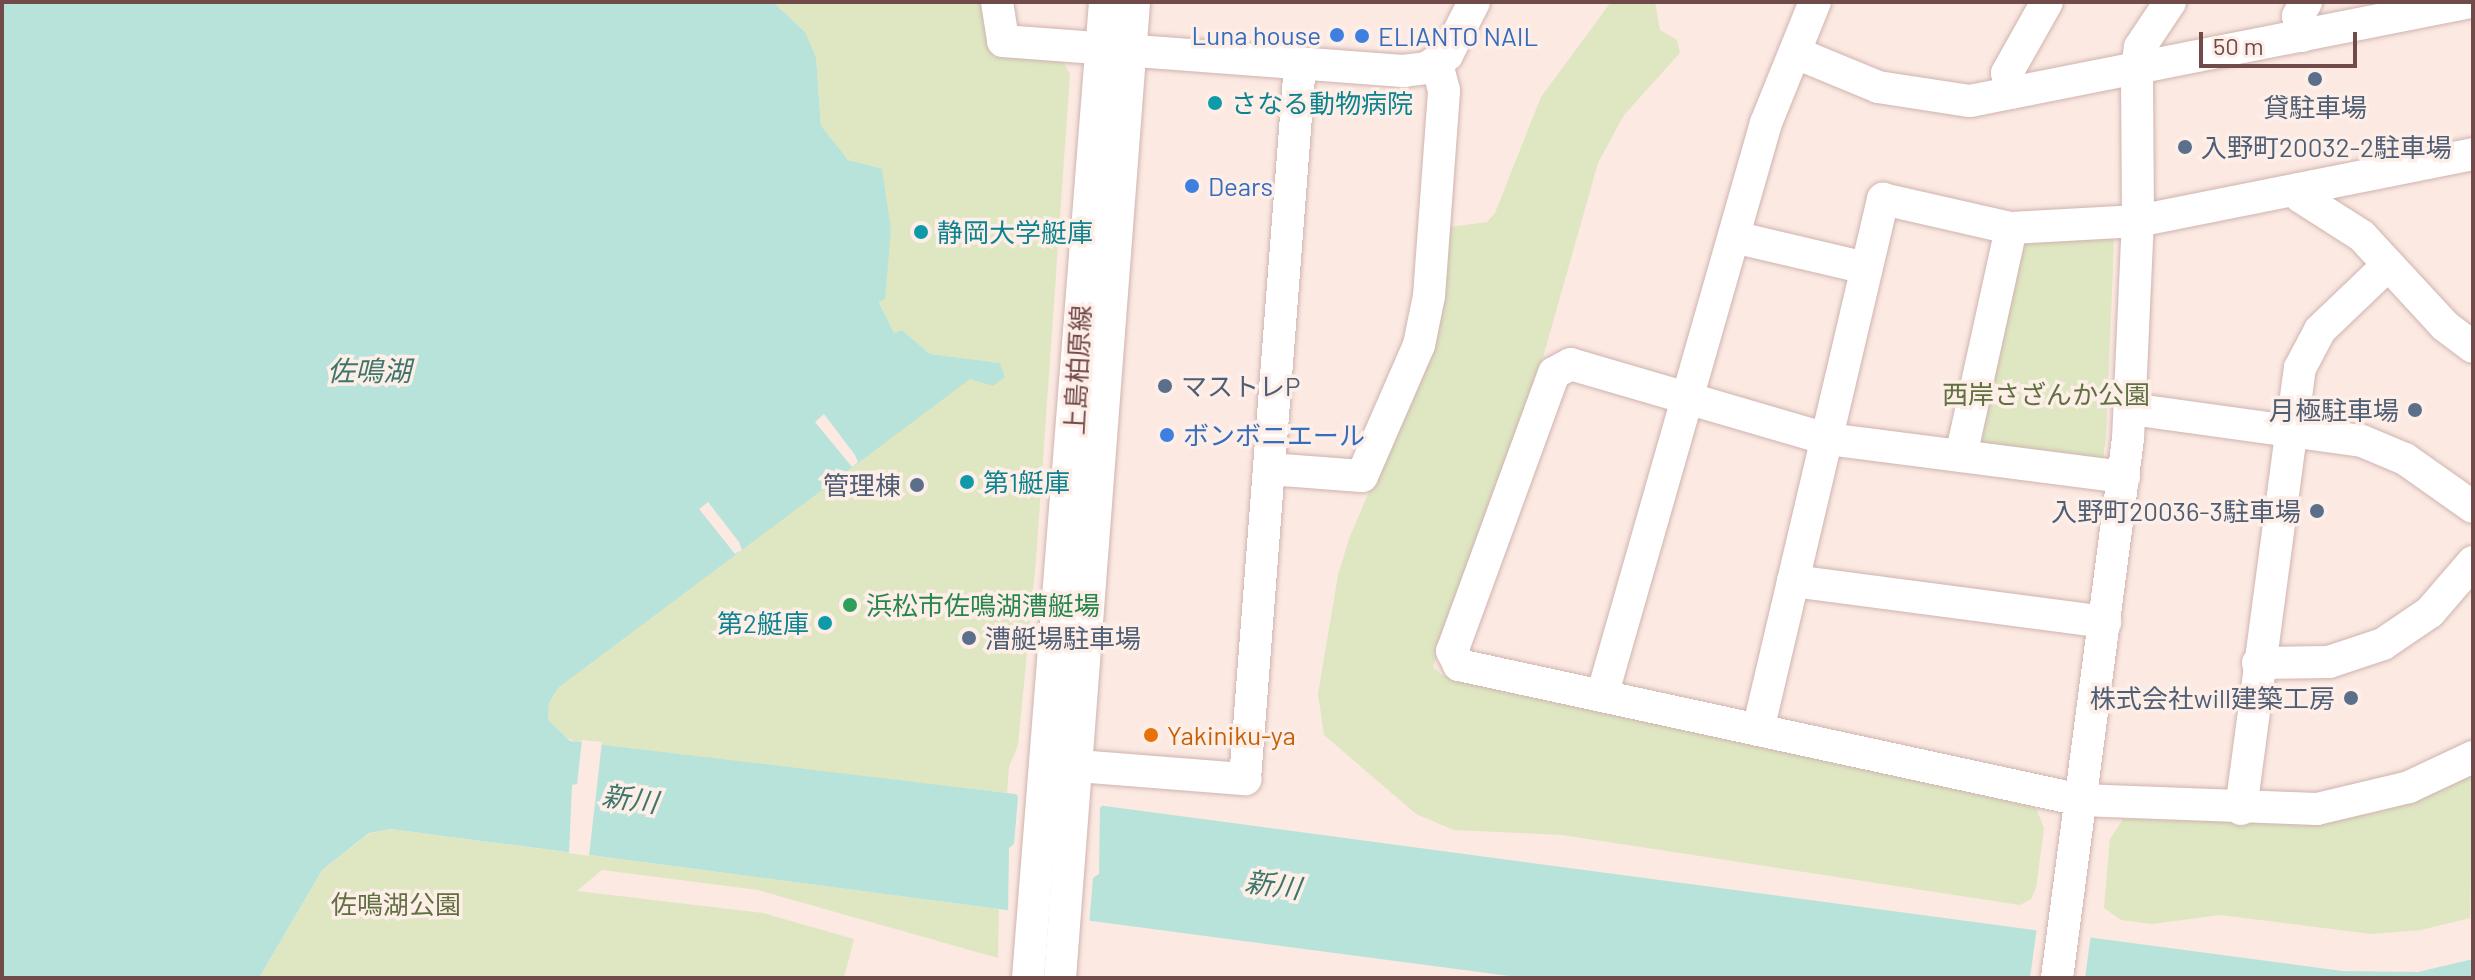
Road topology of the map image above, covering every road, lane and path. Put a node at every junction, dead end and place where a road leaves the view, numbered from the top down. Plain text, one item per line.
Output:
1 (997, 2) edge
2 (1105, 2) edge
3 (1134, 2) edge
4 (1474, 2) edge
5 (1815, 2) edge
6 (2047, 2) edge
7 (2170, 2) edge
8 (2306, 2) edge
9 (2470, 2) edge
10 (2302, 36) junction
11 (1116, 50) junction
12 (1796, 53) junction
13 (1437, 62) junction
14 (1300, 64) junction
15 (2137, 68) junction
16 (2011, 93) junction
17 (2473, 154) edge
18 (2299, 189) junction
19 (2138, 221) junction
20 (2011, 228) junction
21 (1734, 237) junction
22 (2388, 265) junction
23 (1866, 268) junction
24 (2473, 347) edge
25 (1687, 398) junction
26 (2131, 409) junction
27 (2290, 428) junction
28 (1827, 439) junction
29 (1961, 456) junction
30 (1269, 469) junction
31 (2124, 477) junction
32 (2473, 507) edge
33 (2473, 562) edge
34 (1793, 581) junction
35 (2105, 622) junction
36 (2258, 663) junction
37 (1602, 696) junction
38 (1758, 730) junction
39 (2473, 757) edge
40 (1067, 775) junction
41 (2080, 806) junction
42 (2241, 809) junction
43 (1047, 941) junction
44 (1028, 978) edge
45 (1060, 978) edge
46 (2057, 978) edge

1 - 11 street
2 - 11 street, 上島柏原線
3 - 11 street, 上島柏原線
4 - 13 street
5 - 12 street
6 - 16 street
7 - 15 street
8 - 10 street
9 - 10 street
10 - 15 street
11 - 14 street
11 - 40 street, 上島柏原線
12 - 16 street
12 - 21 street
13 - 14 street
13 - 30 street
14 - 30 street
15 - 16 street
15 - 19 street
17 - 18 street
18 - 19 street
18 - 22 street
19 - 20 street
19 - 26 street
20 - 23 street
20 - 29 street
21 - 23 street
21 - 25 street
22 - 24 street
22 - 27 street
23 - 28 street
25 - 28 street
25 - 37 street
25 - 37 street
26 - 27 street
26 - 31 street
27 - 32 street
27 - 36 street
28 - 29 street
28 - 34 street
29 - 31 street
30 - 40 street
31 - 35 street
33 - 36 street
34 - 35 street
34 - 38 street
35 - 41 street
36 - 42 street
37 - 38 street
38 - 41 street
39 - 42 street
40 - 43 street, 上島柏原線
41 - 42 street
41 - 46 street
43 - 44 street, 上島柏原線
43 - 45 street, 上島柏原線

